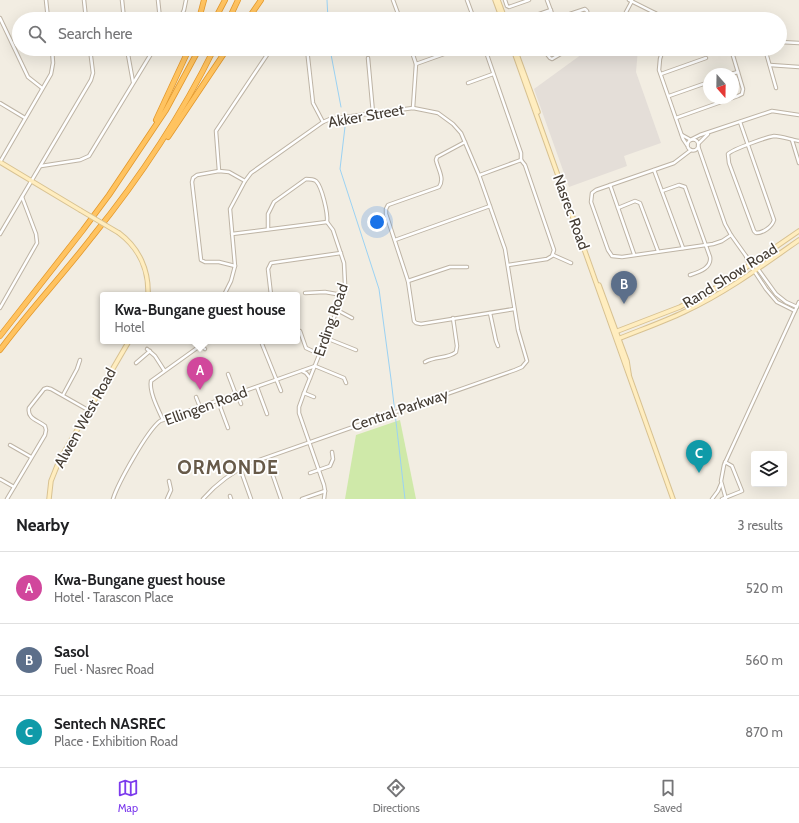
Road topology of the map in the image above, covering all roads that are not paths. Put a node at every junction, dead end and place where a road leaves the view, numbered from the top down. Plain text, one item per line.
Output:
1 (46, 0) edge
2 (84, 0) edge
3 (122, 0) edge
4 (158, 0) edge
5 (186, 0) edge
6 (204, 0) edge
7 (225, 0) edge
8 (238, 0) edge
9 (261, 0) edge
10 (393, 0) edge
11 (467, 0) edge
12 (497, 0) edge
13 (505, 0) edge
14 (529, 0) edge
15 (547, 0) edge
16 (630, 1) edge
17 (550, 10) joint
18 (47, 12) edge
19 (85, 12) edge
20 (123, 12) edge
21 (159, 12) edge
22 (183, 12) edge
23 (201, 12) edge
24 (219, 12) edge
25 (232, 12) edge
26 (253, 12) edge
27 (397, 12) edge
28 (471, 12) edge
29 (501, 12) edge
30 (545, 12) edge
31 (575, 12) edge
32 (587, 12) edge
33 (626, 12) edge
34 (653, 12) edge
35 (0, 18) edge
36 (787, 42) edge
37 (12, 43) edge
38 (799, 43) edge
39 (18, 56) edge
40 (52, 56) edge
41 (91, 56) edge
42 (128, 56) edge
43 (150, 56) edge
44 (187, 56) edge
45 (195, 56) edge
46 (210, 56) edge
47 (222, 56) edge
48 (266, 56) edge
49 (308, 56) edge
50 (413, 56) edge
51 (438, 56) edge
52 (487, 56) edge
53 (516, 56) edge
54 (549, 56) edge
55 (558, 56) edge
56 (661, 56) edge
57 (733, 56) edge
58 (767, 56) edge
59 (368, 58) dead end
60 (706, 58) dead end
61 (416, 64) junction
62 (770, 64) junction
63 (799, 67) edge
64 (737, 68) edge
65 (493, 74) junction
66 (661, 74) junction
67 (739, 76) edge
68 (133, 83) junction
69 (468, 83) dead end
70 (703, 84) edge
71 (42, 88) junction
72 (776, 88) dead end
73 (668, 96) junction
74 (739, 96) edge
75 (0, 103) edge
76 (717, 104) edge
77 (413, 108) junction
78 (373, 113) junction
79 (799, 115) edge
80 (25, 118) junction
81 (676, 118) junction
82 (323, 122) junction
83 (740, 122) junction
84 (710, 132) junction
85 (682, 134) junction
86 (147, 139) junction
87 (691, 140) junction
88 (792, 140) junction
89 (799, 141) edge
90 (466, 142) junction
91 (698, 145) junction
92 (748, 145) junction
93 (688, 146) junction
94 (157, 150) junction
95 (693, 150) junction
96 (683, 156) junction
97 (702, 158) junction
98 (521, 160) junction
99 (0, 162) edge
100 (799, 163) edge
101 (40, 166) junction
102 (654, 170) junction
103 (219, 171) junction
104 (479, 175) junction
105 (31, 180) junction
106 (245, 181) junction
107 (610, 185) junction
108 (662, 191) junction
109 (22, 197) junction
110 (490, 206) junction
111 (618, 208) junction
112 (328, 222) junction
113 (268, 230) junction
114 (799, 231) edge
115 (0, 234) edge
116 (232, 234) junction
117 (731, 236) junction
118 (395, 240) junction
119 (799, 240) edge
120 (706, 245) junction
121 (683, 248) junction
122 (658, 252) junction
123 (341, 253) junction
124 (634, 254) junction
125 (553, 255) junction
126 (571, 263) dead end
127 (752, 264) junction
128 (508, 265) junction
129 (235, 266) junction
130 (467, 266) dead end
131 (756, 270) junction
132 (690, 275) dead end
133 (408, 281) junction
134 (510, 282) joint
135 (148, 292) edge
136 (225, 292) edge
137 (270, 292) edge
138 (305, 294) dead end
139 (342, 294) junction
140 (799, 302) edge
141 (797, 307) junction
142 (0, 308) edge
143 (514, 309) junction
144 (337, 310) junction
145 (795, 311) junction
146 (490, 313) junction
147 (352, 318) dead end
148 (453, 318) junction
149 (300, 331) dead end
150 (615, 332) junction
151 (0, 336) edge
152 (326, 338) junction
153 (617, 339) junction
154 (127, 344) edge
155 (262, 344) dead end
156 (498, 346) dead end
157 (147, 349) dead end
158 (205, 349) dead end
159 (0, 350) edge
160 (356, 350) dead end
161 (150, 351) junction
162 (319, 354) junction
163 (80, 360) dead end
164 (425, 362) dead end
165 (136, 363) dead end
166 (315, 366) junction
167 (164, 370) junction
168 (300, 371) junction
169 (228, 374) dead end
170 (310, 379) junction
171 (277, 380) junction
172 (346, 383) dead end
173 (257, 387) junction
174 (281, 391) dead end
175 (304, 393) junction
176 (236, 394) junction
177 (63, 395) junction
178 (196, 397) dead end
179 (314, 397) dead end
180 (218, 401) junction
181 (241, 404) dead end
182 (200, 407) junction
183 (88, 410) junction
184 (267, 414) dead end
185 (163, 420) junction
186 (228, 428) dead end
187 (309, 442) junction
188 (10, 445) dead end
189 (332, 452) dead end
190 (31, 457) junction
191 (725, 462) junction
192 (240, 468) junction
193 (270, 470) dead end
194 (319, 470) junction
195 (310, 473) dead end
196 (0, 479) edge
197 (169, 481) dead end
198 (721, 484) junction
199 (14, 487) junction
200 (325, 491) junction
201 (230, 496) dead end
202 (7, 499) edge
203 (49, 499) edge
204 (113, 499) edge
205 (166, 499) edge
206 (203, 499) edge
207 (231, 499) edge
208 (252, 499) edge
209 (281, 499) edge
210 (302, 499) edge
211 (324, 499) edge
212 (673, 499) edge
213 (712, 499) edge
214 (724, 499) edge

1 - 18 street
2 - 19 street
3 - 20 street
4 - 21 street
5 - 22 street
6 - 23 highway
7 - 24 highway
8 - 25 highway
9 - 26 highway
10 - 27 street
11 - 28 street
12 - 29 main road
13 - 14 street
15 - 17 street
16 - 33 street
16 - 34 street
17 - 30 street
31 - 32 street
35 - 37 street
36 - 38 street
39 - 71 street
40 - 71 street
41 - 101 street
42 - 68 street
43 - 68 street
44 - 86 highway
45 - 86 highway
46 - 94 highway
47 - 94 highway
48 - 103 street
49 - 82 street
50 - 61 street
51 - 61 street
52 - 65 street
53 - 150 main road, Nasrec Road
54 - 55 street
56 - 66 street
57 - 64 street
58 - 62 street
59 - 78 street
60 - 66 street
61 - 77 street
62 - 63 street
62 - 72 street
65 - 69 street
65 - 98 street
66 - 73 street
67 - 74 street
68 - 101 street
70 - 73 street
71 - 80 street
73 - 81 street
75 - 80 street
76 - 81 street
77 - 78 street, Akker Street
77 - 90 street, Akker Street
78 - 82 street, Akker Street
79 - 83 street
80 - 99 street
81 - 85 street
82 - 106 street, Akker Street
83 - 84 street
83 - 92 street
84 - 87 street
84 - 91 street
85 - 87 street
85 - 93 street
86 - 151 highway
87 - 91 street
87 - 93 street
88 - 89 street
88 - 92 street
88 - 100 street
90 - 104 street, Akker Street
90 - 118 street
91 - 95 street
91 - 97 street
92 - 92 street
93 - 95 street
93 - 96 street
94 - 159 highway
95 - 96 street
95 - 97 street
96 - 102 street
97 - 117 street
98 - 104 street
98 - 125 street
99 - 105 main road
101 - 105 street
102 - 107 street
102 - 108 street
103 - 106 street
103 - 129 street
104 - 110 street, Akker Street
105 - 109 street
105 - 135 main road, bridge
106 - 116 street, Akker Street
107 - 111 street
107 - 124 street
108 - 120 street
108 - 121 street
109 - 115 street
109 - 142 street
110 - 118 street
110 - 128 street, Akker Street
111 - 122 street
111 - 124 street
112 - 113 street
112 - 113 street, Erding Road
112 - 123 street, Erding Road
113 - 116 street
114 - 127 main road, Rand Show Road
116 - 129 street, Akker Street
117 - 120 street
117 - 127 street
118 - 133 street
119 - 131 main road, Rand Show Road
120 - 121 street
120 - 132 street
121 - 122 street
122 - 124 street
123 - 137 street
123 - 139 street, Erding Road
125 - 126 street
125 - 128 street
127 - 131 street
127 - 150 main road, Rand Show Road
128 - 134 street, Akker Street
129 - 136 street, Akker Street
130 - 133 street
131 - 141 street
131 - 145 street
131 - 153 main road, Rand Show Road
133 - 148 street
134 - 143 street, Central Parkway
138 - 139 street
139 - 144 street, Erding Road
140 - 141 street
141 - 145 street
143 - 146 street
143 - 187 street, Central Parkway
144 - 147 street
144 - 152 street, Erding Road
145 - 191 street
146 - 148 street
146 - 156 street
148 - 164 street
149 - 162 street
150 - 153 main road, Nasrec Road
152 - 160 street
152 - 162 street, Erding Road
153 - 212 main road, Nasrec Road
154 - 183 main road, Alwen West Road
155 - 171 street
157 - 161 street
158 - 167 street
161 - 165 street
161 - 167 street
162 - 166 street, Erding Road
163 - 177 street
166 - 168 street, Ellingen Road
166 - 170 street, Erding Road
166 - 172 street
167 - 185 street
168 - 170 street
168 - 171 street, Ellingen Road
169 - 176 street
170 - 175 street, Erding Road
171 - 173 street, Ellingen Road
171 - 174 street
173 - 176 street, Ellingen Road
173 - 184 street
175 - 179 street
175 - 187 street, Erding Road
176 - 180 street, Ellingen Road
176 - 181 street
177 - 183 street
177 - 190 street
178 - 182 street
180 - 182 street, Ellingen Road
180 - 186 street
182 - 185 street, Ellingen Road
183 - 203 main road, Alwen West Road
185 - 204 street, Ellingen Road
187 - 192 street, Central Parkway
187 - 194 street, Erding Road
188 - 190 street
189 - 194 street
190 - 199 street
191 - 198 street
191 - 214 street
192 - 206 street, Central Parkway
192 - 208 street
193 - 209 street
194 - 195 street
194 - 200 street, Erding Road
196 - 199 street
197 - 205 street
198 - 213 street
198 - 214 street
199 - 202 street
200 - 210 street
200 - 211 street
201 - 207 street

